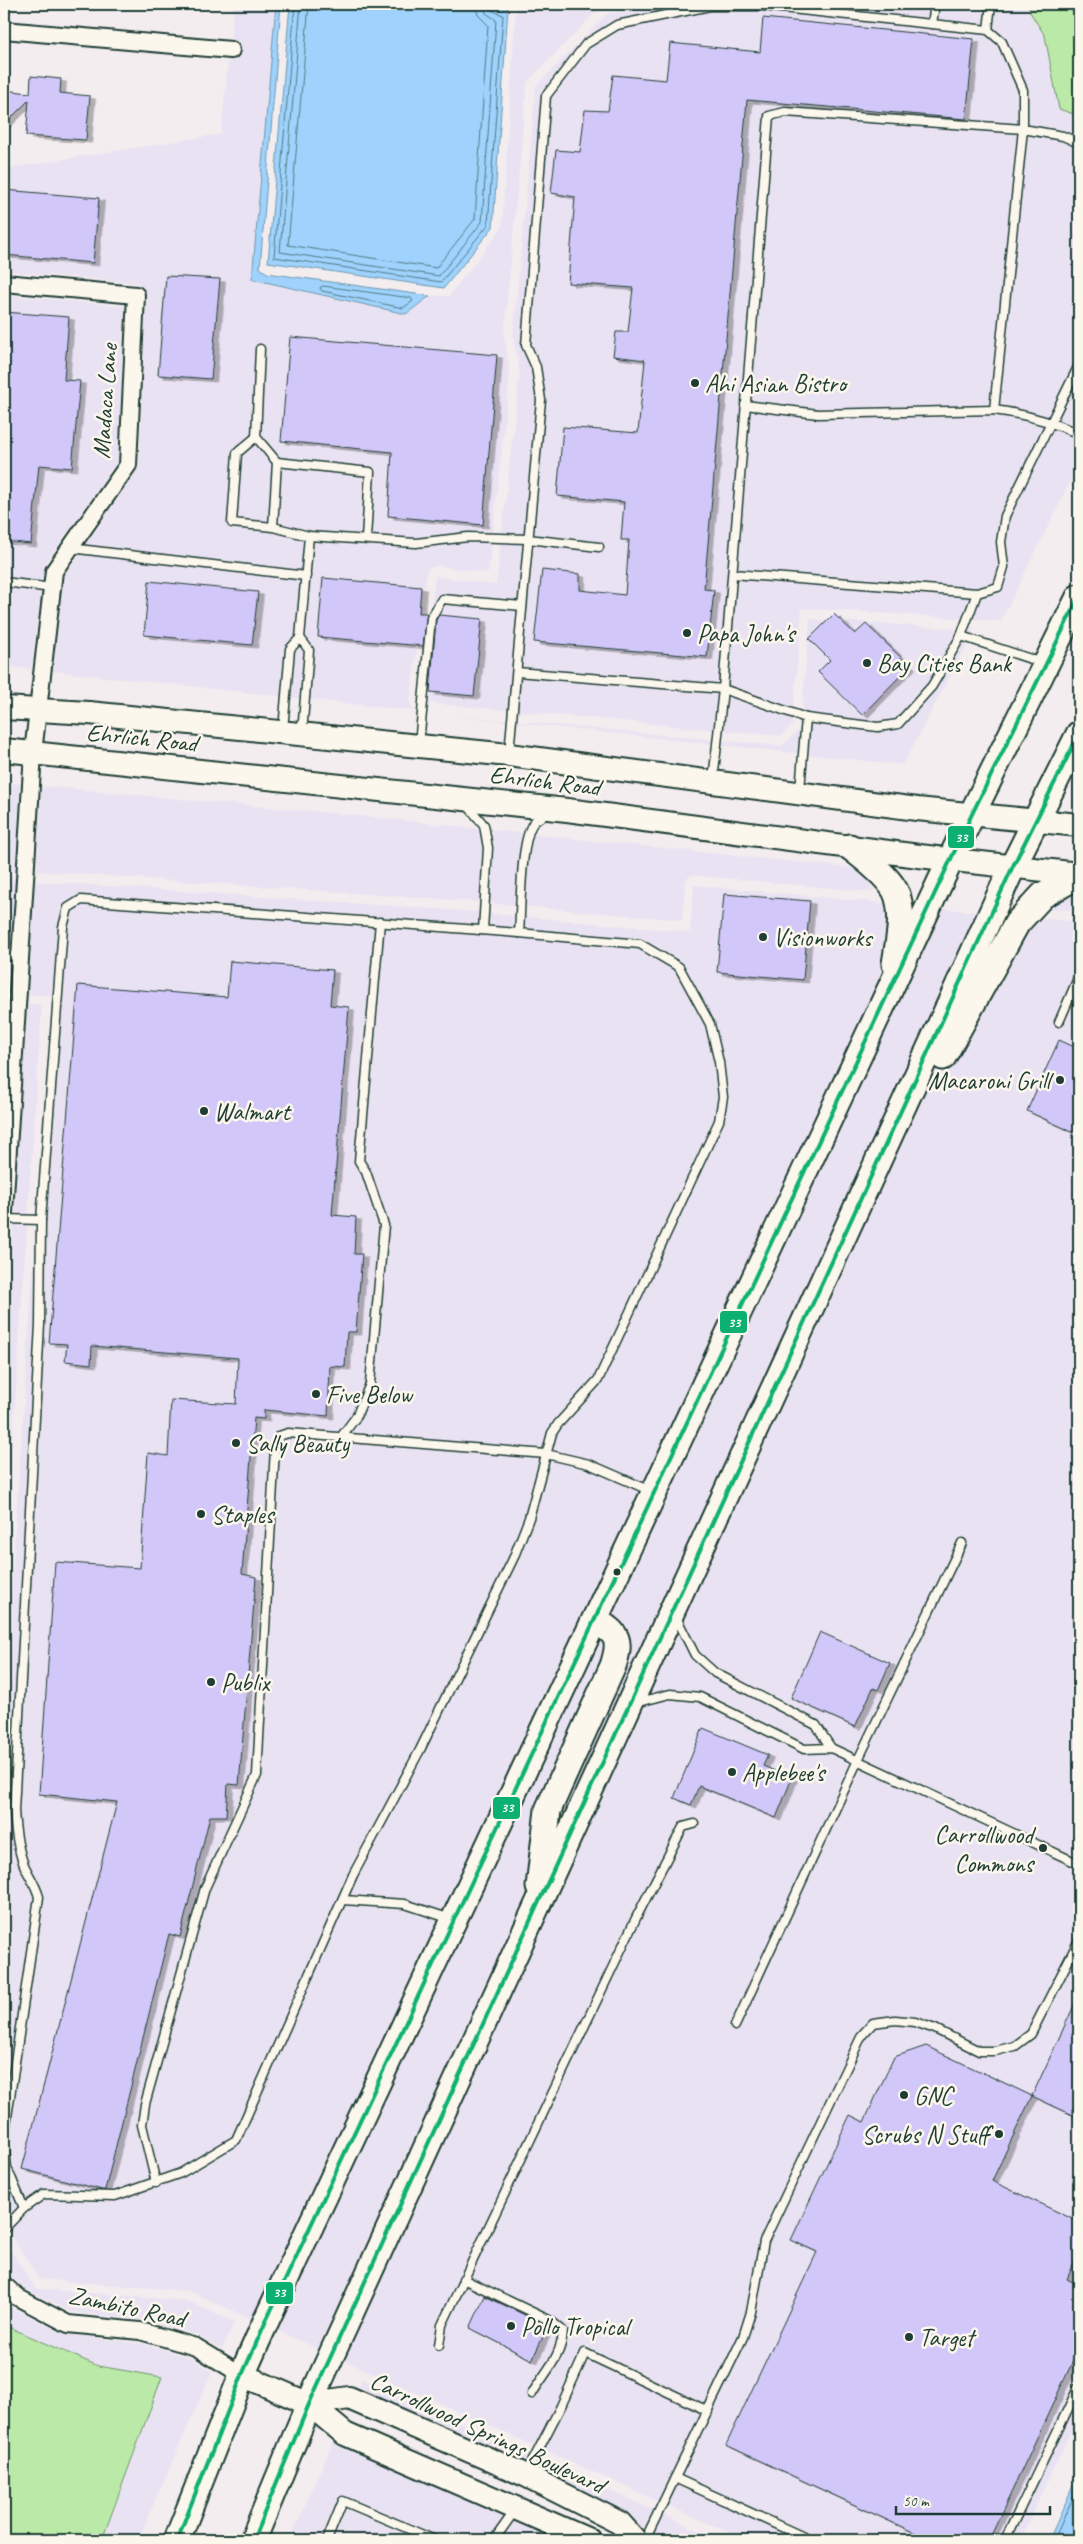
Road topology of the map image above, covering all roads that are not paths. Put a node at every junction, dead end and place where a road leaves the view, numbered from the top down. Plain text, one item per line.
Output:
1 (935, 4) edge
2 (992, 4) edge
3 (932, 24) junction
4 (4, 30) edge
5 (988, 30) junction
6 (231, 50) dead end
7 (1022, 129) junction
8 (1079, 143) edge
9 (4, 283) edge
10 (260, 349) dead end
11 (1079, 364) edge
12 (745, 405) junction
13 (994, 410) junction
14 (1051, 421) junction
15 (1079, 434) edge
16 (256, 437) junction
17 (277, 462) junction
18 (273, 527) junction
19 (309, 536) junction
20 (366, 539) junction
21 (528, 539) junction
22 (599, 547) dead end
23 (70, 548) junction
24 (733, 574) junction
25 (306, 576) junction
26 (4, 582) edge
27 (52, 588) junction
28 (977, 593) junction
29 (1079, 597) edge
30 (522, 606) junction
31 (962, 636) junction
32 (300, 638) junction
33 (1047, 664) junction
34 (517, 672) junction
35 (723, 689) junction
36 (4, 708) edge
37 (37, 710) junction
38 (806, 718) junction
39 (292, 733) junction
40 (1079, 734) edge
41 (419, 746) junction
42 (4, 750) edge
43 (33, 753) junction
44 (509, 755) junction
45 (713, 782) junction
46 (800, 794) junction
47 (451, 796) junction
48 (568, 810) junction
49 (972, 814) junction
50 (1035, 820) junction
51 (1079, 825) edge
52 (850, 847) junction
53 (952, 860) junction
54 (1013, 866) junction
55 (1079, 874) edge
56 (380, 922) junction
57 (483, 930) junction
58 (519, 933) junction
59 (12, 955) edge
60 (1079, 976) edge
61 (892, 988) junction
62 (1059, 1022) dead end
63 (909, 1096) junction
64 (4, 1212) edge
65 (4, 1219) edge
66 (41, 1220) junction
67 (341, 1437) junction
68 (546, 1454) junction
69 (655, 1493) junction
70 (962, 1543) dead end
71 (673, 1611) junction
72 (595, 1621) junction
73 (630, 1704) junction
74 (831, 1748) junction
75 (858, 1760) junction
76 (694, 1824) dead end
77 (1079, 1864) edge
78 (343, 1900) junction
79 (536, 1910) junction
80 (454, 1920) junction
81 (1079, 1940) edge
82 (735, 2026) dead end
83 (4, 2138) edge
84 (4, 2143) edge
85 (156, 2183) junction
86 (24, 2208) junction
87 (4, 2229) edge
88 (464, 2279) junction
89 (4, 2285) edge
90 (439, 2346) dead end
91 (242, 2375) junction
92 (1079, 2386) edge
93 (532, 2394) dead end
94 (309, 2404) junction
95 (708, 2411) junction
96 (526, 2475) junction
97 (675, 2478) junction
98 (516, 2509) junction
99 (177, 2540) edge
100 (253, 2540) edge
101 (328, 2540) edge
102 (435, 2540) edge
103 (494, 2540) edge
104 (589, 2540) edge
105 (636, 2540) edge
106 (645, 2540) edge
107 (810, 2540) edge
108 (1004, 2540) edge

1 - 3 lane
2 - 5 lane
3 - 5 lane
3 - 21 lane
4 - 6 street
5 - 7 lane
7 - 8 lane
7 - 12 lane
7 - 13 lane
9 - 23 street, Madaca Lane
10 - 16 lane
11 - 14 lane
12 - 13 lane
12 - 24 lane
13 - 14 lane
14 - 15 lane
14 - 28 lane
16 - 17 lane
16 - 18 lane
17 - 18 lane
17 - 20 lane
18 - 19 lane
19 - 20 lane
19 - 25 lane
20 - 21 lane
21 - 22 lane
21 - 30 lane
23 - 25 lane
23 - 27 street, Madaca Lane
24 - 28 lane
24 - 35 lane
25 - 32 lane
26 - 27 lane
27 - 37 street, Madaca Lane
28 - 31 lane
29 - 33 main road
30 - 34 lane
30 - 41 lane
31 - 33 lane
31 - 38 lane
32 - 39 lane
32 - 39 lane
33 - 49 main road
34 - 35 lane
34 - 44 lane
35 - 38 lane
35 - 45 lane
36 - 37 main road, Ehrlich Road
37 - 39 main road, Ehrlich Road
37 - 43 street
38 - 46 lane
39 - 41 main road, Ehrlich Road
40 - 50 main road
41 - 44 main road, Ehrlich Road
42 - 43 main road, Ehrlich Road
43 - 47 main road, Ehrlich Road
43 - 59 street
44 - 45 main road, Ehrlich Road
45 - 46 main road, Ehrlich Road
46 - 49 main road, Ehrlich Road
47 - 48 main road, Ehrlich Road
47 - 57 lane
48 - 52 main road, Ehrlich Road
48 - 58 lane
49 - 50 main road, Ehrlich Road
49 - 53 main road
50 - 51 main road, Ehrlich Road
50 - 54 main road
52 - 53 main road, Ehrlich Road
52 - 61 main road
53 - 54 main road, Ehrlich Road
53 - 61 main road
54 - 55 main road, Ehrlich Road
54 - 63 main road
55 - 63 main road
56 - 57 lane
56 - 66 lane
56 - 67 lane
57 - 58 lane
58 - 68 lane
59 - 64 street
60 - 62 lane
61 - 69 main road
63 - 71 main road
65 - 66 lane
66 - 83 lane
67 - 68 lane
67 - 85 lane
68 - 69 lane
68 - 78 lane
69 - 72 main road
70 - 75 lane
71 - 73 main road
71 - 74 lane
72 - 79 main road
72 - 80 main road
73 - 74 lane
73 - 79 main road
74 - 75 lane
75 - 77 lane
75 - 82 lane
76 - 88 lane
78 - 80 lane
78 - 85 lane
79 - 94 main road
80 - 91 main road
81 - 95 lane
84 - 86 lane
85 - 86 lane
86 - 87 lane
88 - 90 lane
88 - 93 lane
89 - 91 street, Zambito Road
91 - 94 main road
91 - 99 main road
92 - 108 lane
94 - 96 main road, Carrollwood Springs Boulevard
94 - 98 main road
94 - 100 main road
95 - 96 lane
95 - 97 lane
96 - 105 main road, Carrollwood Springs Boulevard
97 - 106 lane
97 - 107 lane
98 - 103 lane
98 - 104 main road
101 - 102 lane

